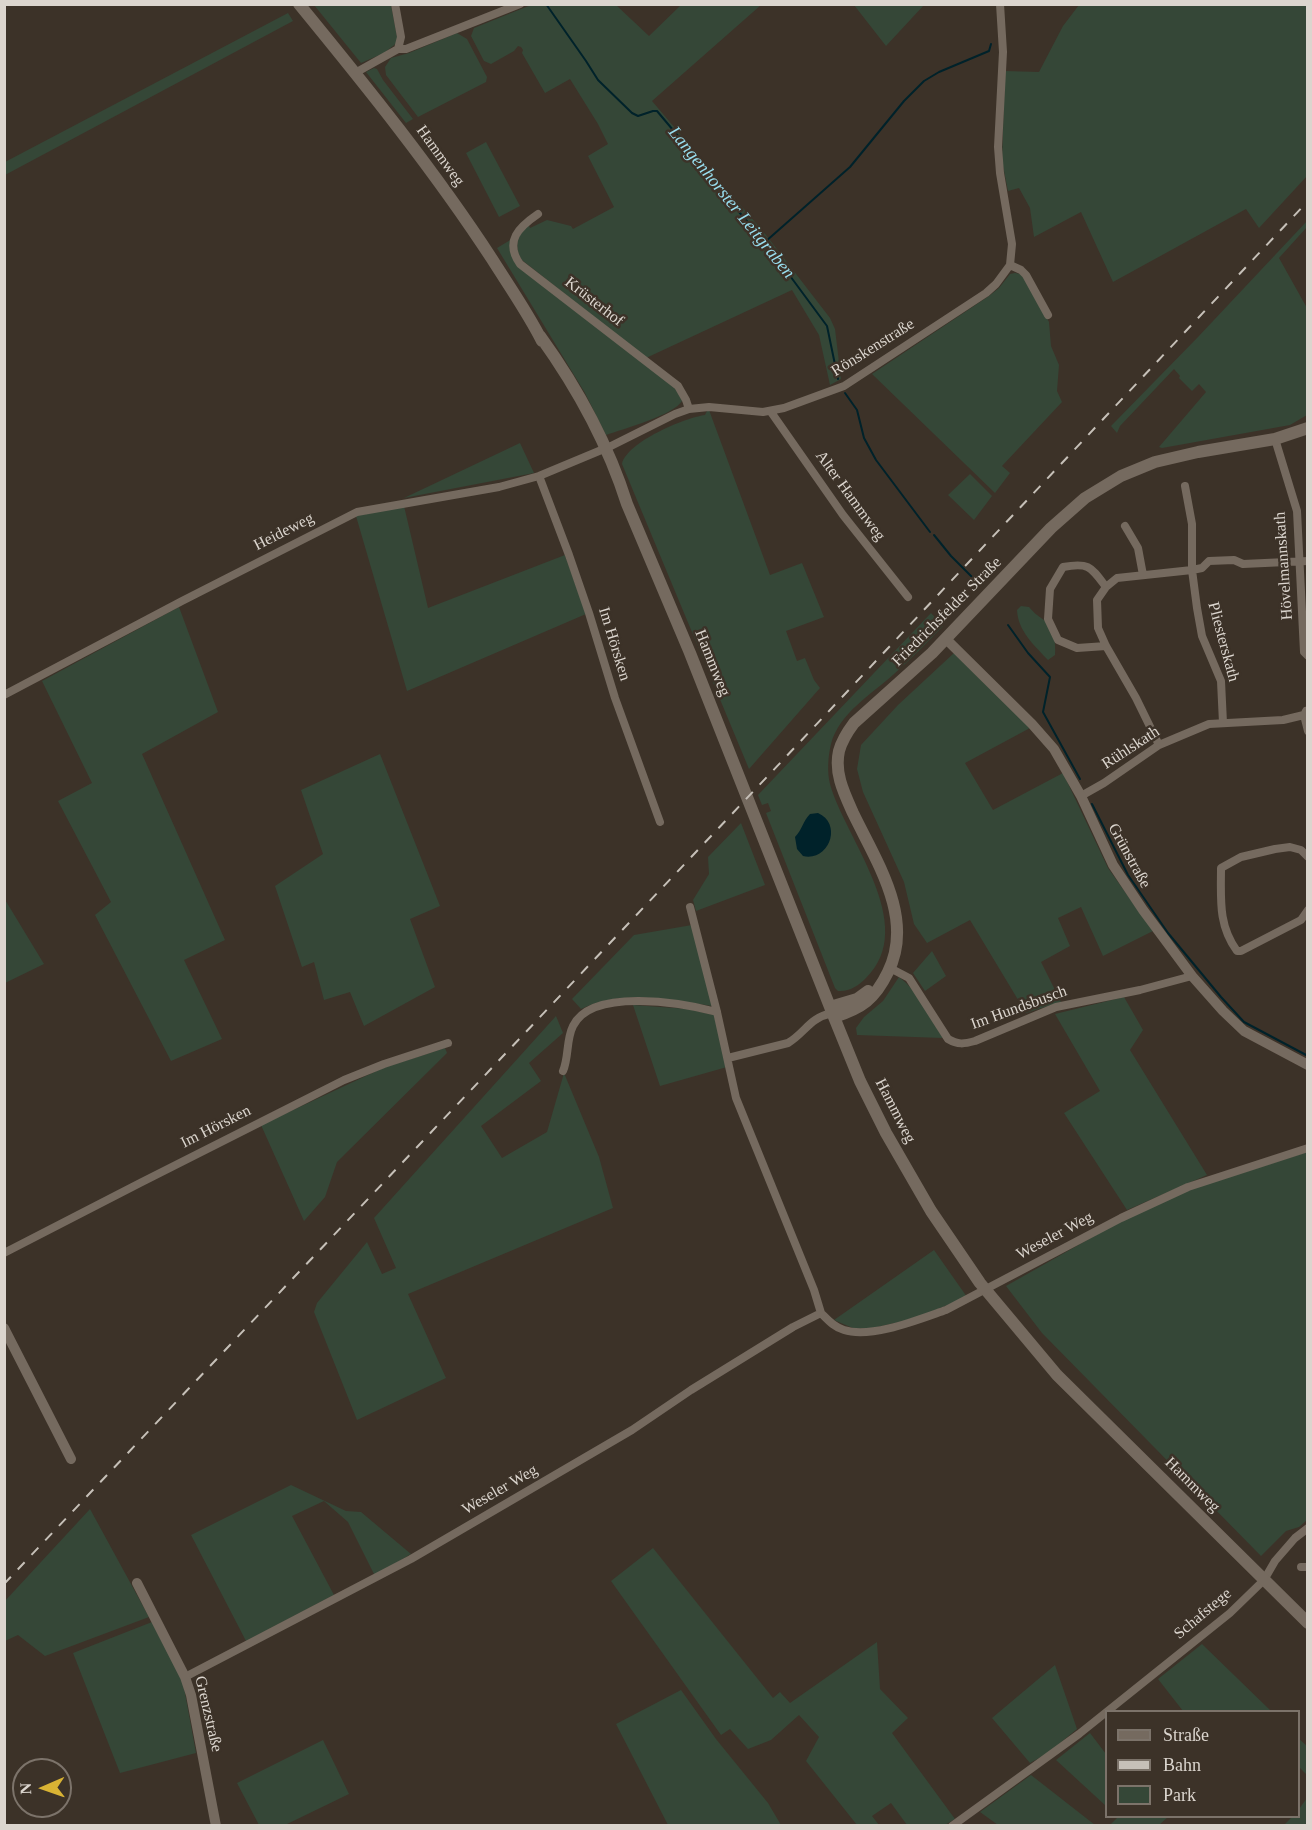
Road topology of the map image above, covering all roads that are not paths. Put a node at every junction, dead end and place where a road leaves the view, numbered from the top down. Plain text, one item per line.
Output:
1 (299, 4) edge
2 (394, 4) edge
3 (520, 4) edge
4 (1000, 4) edge
5 (398, 49) junction
6 (355, 73) junction
7 (537, 214) dead end
8 (1010, 266) junction
9 (1048, 315) dead end
10 (689, 409) junction
11 (771, 412) junction
12 (1308, 428) edge
13 (1275, 439) junction
14 (602, 450) junction
15 (539, 476) junction
16 (1185, 486) dead end
17 (1125, 526) dead end
18 (1303, 561) edge
19 (1192, 570) junction
20 (1143, 575) junction
21 (1106, 587) junction
22 (908, 597) dead end
23 (946, 639) junction
24 (1106, 646) junction
25 (1308, 656) edge
26 (4, 695) edge
27 (1306, 712) edge
28 (1223, 723) junction
29 (1308, 731) edge
30 (1159, 745) junction
31 (1081, 796) junction
32 (660, 822) dead end
33 (1308, 857) edge
34 (690, 907) dead end
35 (1308, 910) edge
36 (889, 971) junction
37 (1192, 976) junction
38 (717, 1012) junction
39 (832, 1012) junction
40 (448, 1043) dead end
41 (728, 1058) junction
42 (1308, 1065) edge
43 (563, 1071) dead end
44 (1308, 1148) edge
45 (4, 1253) edge
46 (821, 1313) junction
47 (4, 1328) edge
48 (71, 1459) dead end
49 (1308, 1528) edge
50 (1258, 1574) junction
51 (137, 1583) dead end
52 (1308, 1623) edge
53 (185, 1677) junction
54 (1108, 1710) edge
55 (1105, 1713) edge
56 (214, 1825) edge
57 (952, 1826) edge

1 - 6 main road, Hammweg
2 - 5 street
3 - 5 street
4 - 8 street
5 - 6 street
6 - 14 main road, Hammweg
7 - 10 street, Krüsterhof
8 - 9 street
8 - 11 street, Rönskenstraße
10 - 11 street, Rönskenstraße
10 - 14 street, Rönskenstraße
11 - 22 street, Alter Hammweg
12 - 13 main road, Friedrichsfelder Straße
13 - 18 street, Hövelmannskath
13 - 23 main road, Friedrichsfelder Straße
14 - 15 street, Heideweg
14 - 39 main road, Hammweg
15 - 26 street, Heideweg
15 - 32 street, Im Hörsken
16 - 19 street, Pliesterskath
17 - 20 street
18 - 19 street
18 - 25 street, Hövelmannskath
19 - 20 street
19 - 28 street, Pliesterskath
20 - 21 street
21 - 24 street
21 - 24 street
23 - 31 street, Grünstraße
23 - 36 main road, Friedrichsfelder Straße
24 - 30 street
27 - 28 street, Rühlskath
27 - 29 street
28 - 30 street, Rühlskath
30 - 31 street, Rühlskath
31 - 37 street, Grünstraße
33 - 35 street
34 - 38 street
36 - 37 street, Im Hundsbusch
36 - 39 main road
37 - 42 street, Grünstraße
38 - 41 street
38 - 43 street
39 - 41 street
39 - 50 main road, Hammweg
40 - 45 street, Im Hörsken
41 - 46 street
44 - 46 street, Weseler Weg
46 - 53 street, Weseler Weg
47 - 48 street
49 - 50 street, Schafstege
50 - 52 main road, Hammweg
50 - 54 street, Schafstege
51 - 53 street, Grenzstraße
53 - 56 street, Grenzstraße
55 - 57 street, Schafstege

